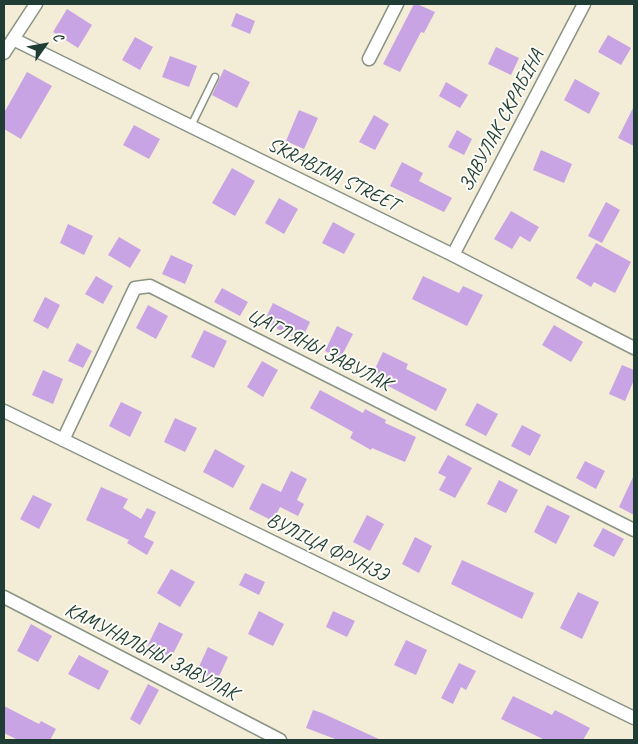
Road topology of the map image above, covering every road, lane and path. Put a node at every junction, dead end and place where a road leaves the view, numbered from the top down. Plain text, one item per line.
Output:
1 (36, 4) edge
2 (397, 4) edge
3 (584, 4) edge
4 (13, 39) junction
5 (4, 53) edge
6 (369, 59) dead end
7 (215, 77) dead end
8 (191, 126) junction
9 (453, 255) junction
10 (634, 348) edge
11 (4, 411) edge
12 (63, 440) junction
13 (634, 530) edge
14 (4, 597) edge
15 (634, 718) edge
16 (280, 740) edge

1 - 4 street
2 - 6 street
3 - 9 street, ЗАВУЛАК СКРАБІНА
4 - 5 street
4 - 8 street, SKRABINA STREET
7 - 8 lane
8 - 9 street, SKRABINA STREET
9 - 10 street, SKRABINA STREET
11 - 12 street, ВУЛІЦА ФРУНЗЭ
12 - 13 street, ЦАГЛЯНЫ ЗАВУЛАК
12 - 15 street, ВУЛІЦА ФРУНЗЭ
14 - 16 street, КАМУНАЛЬНЫ ЗАВУЛАК

